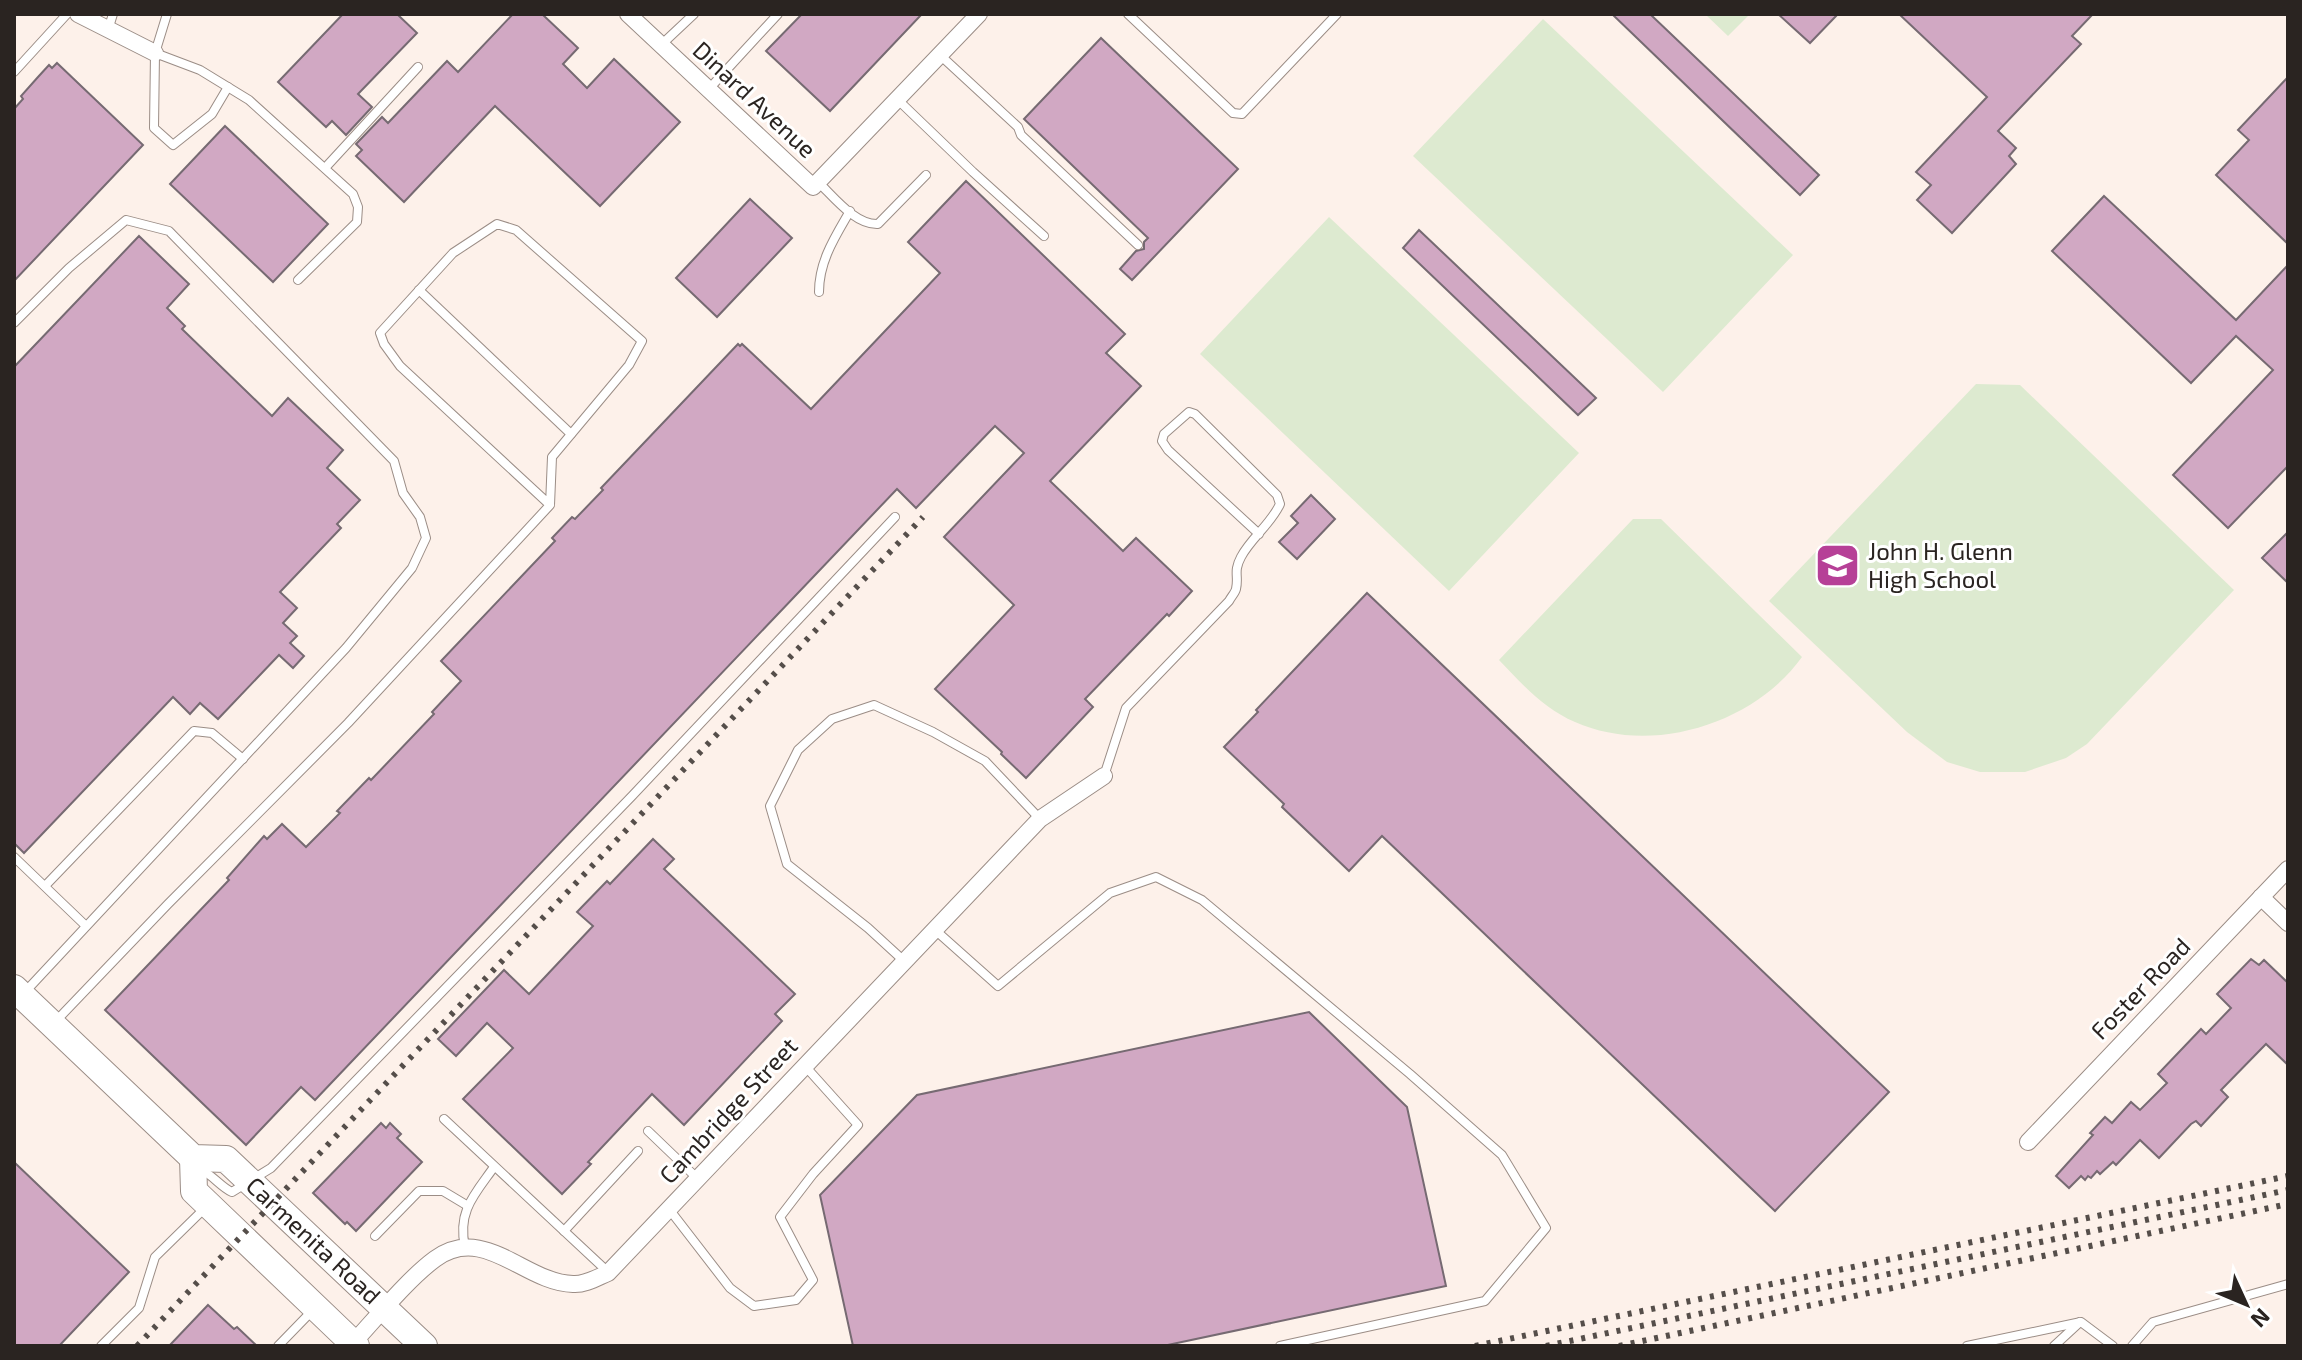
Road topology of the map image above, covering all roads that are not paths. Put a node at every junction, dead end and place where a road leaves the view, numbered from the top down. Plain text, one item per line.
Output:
1 (67, 14) edge
2 (78, 14) edge
3 (113, 14) edge
4 (167, 14) edge
5 (628, 14) edge
6 (694, 14) edge
7 (778, 14) edge
8 (979, 14) edge
9 (1128, 14) edge
10 (1337, 14) edge
11 (107, 31) junction
12 (661, 46) junction
13 (155, 53) junction
14 (940, 54) junction
15 (418, 67) dead end
16 (14, 72) edge
17 (228, 87) junction
18 (708, 90) junction
19 (897, 99) junction
20 (325, 168) junction
21 (926, 175) dead end
22 (816, 184) junction
23 (850, 211) junction
24 (1044, 236) dead end
25 (1138, 245) dead end
26 (298, 280) dead end
27 (419, 290) junction
28 (819, 292) dead end
29 (14, 323) edge
30 (571, 434) junction
31 (550, 505) junction
32 (895, 517) dead end
33 (1259, 534) junction
34 (243, 759) junction
35 (1104, 776) joint
36 (1040, 819) junction
37 (14, 857) edge
38 (2288, 869) edge
39 (45, 886) junction
40 (2261, 897) junction
41 (2288, 923) edge
42 (86, 926) junction
43 (934, 929) junction
44 (904, 961) junction
45 (18, 992) edge
46 (52, 1025) junction
47 (804, 1066) junction
48 (444, 1119) dead end
49 (648, 1131) dead end
50 (2028, 1142) dead end
51 (638, 1151) dead end
52 (193, 1163) junction
53 (494, 1167) junction
54 (697, 1178) junction
55 (249, 1181) junction
56 (209, 1205) junction
57 (468, 1206) junction
58 (669, 1209) junction
59 (564, 1231) junction
60 (375, 1236) dead end
61 (465, 1247) junction
62 (608, 1273) junction
63 (2288, 1284) edge
64 (316, 1307) junction
65 (385, 1309) junction
66 (2081, 1322) junction
67 (354, 1344) edge
68 (101, 1346) edge
69 (278, 1346) edge
70 (424, 1346) edge
71 (1280, 1346) edge
72 (1967, 1346) edge
73 (2054, 1346) edge
74 (2113, 1346) edge
75 (2132, 1346) edge

1 - 16 lane
2 - 11 street
3 - 11 lane
4 - 13 lane
5 - 12 street, Dinard Avenue
6 - 12 lane
7 - 18 lane
8 - 14 street
9 - 10 lane
11 - 13 street
12 - 18 street, Dinard Avenue
13 - 17 lane
13 - 17 lane
14 - 19 street
14 - 25 lane
15 - 20 lane
17 - 20 lane
18 - 22 street, Dinard Avenue
19 - 22 street
19 - 24 lane
20 - 26 lane
21 - 23 lane
22 - 23 lane
23 - 28 lane
27 - 30 lane
27 - 30 lane
27 - 31 lane
29 - 34 lane
30 - 31 lane
31 - 46 lane
32 - 55 lane
33 - 33 lane
33 - 35 lane
34 - 39 lane
34 - 42 lane
35 - 36 street, Cambridge Street
36 - 43 street, Cambridge Street
36 - 44 lane
37 - 39 lane
38 - 40 street, Foster Road
39 - 42 lane
40 - 41 street
40 - 50 street, Foster Road
42 - 45 lane
43 - 44 street, Cambridge Street
43 - 71 lane
44 - 47 street, Cambridge Street
45 - 46 main road, Carmenita Road
46 - 52 main road, Carmenita Road
47 - 54 street, Cambridge Street
47 - 58 lane
48 - 53 lane
49 - 54 lane
51 - 59 lane
52 - 55 main road, Carmenita Road
52 - 56 main road, Carmenita Road
53 - 57 lane
53 - 59 lane
54 - 58 street, Cambridge Street
55 - 65 main road, Carmenita Road
56 - 64 main road, Carmenita Road
56 - 68 lane
57 - 60 lane
57 - 61 lane
58 - 62 street, Cambridge Street
59 - 62 lane
61 - 62 street
61 - 65 street
63 - 75 lane
64 - 67 main road, Carmenita Road
64 - 69 lane
65 - 67 street
65 - 70 main road, Carmenita Road
66 - 72 lane
66 - 73 lane
66 - 74 lane

